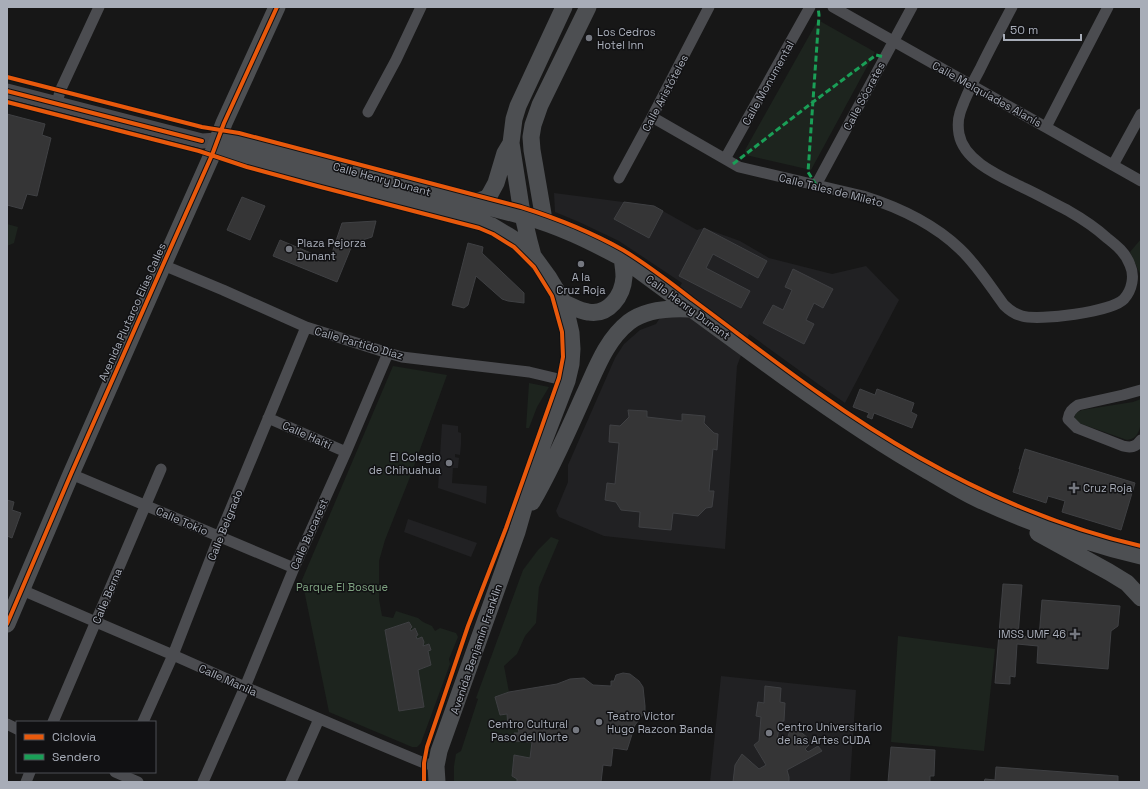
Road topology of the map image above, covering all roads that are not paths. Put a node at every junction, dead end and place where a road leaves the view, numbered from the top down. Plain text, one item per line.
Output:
1 (99, 7) edge
2 (276, 7) edge
3 (421, 7) edge
4 (564, 7) edge
5 (588, 7) edge
6 (710, 7) edge
7 (810, 7) edge
8 (834, 7) edge
9 (912, 7) edge
10 (1012, 7) edge
11 (1108, 7) edge
12 (893, 40) junction
13 (971, 85) junction
14 (7, 91) edge
15 (57, 104) junction
16 (368, 112) dead end
17 (1141, 114) edge
18 (652, 117) junction
19 (1046, 127) junction
20 (211, 143) junction
21 (511, 143) junction
22 (725, 159) junction
23 (1113, 166) junction
24 (619, 178) dead end
25 (1141, 181) edge
26 (816, 185) junction
27 (474, 203) junction
28 (523, 216) junction
29 (540, 221) junction
30 (533, 256) junction
31 (622, 258) junction
32 (162, 265) junction
33 (564, 303) junction
34 (690, 309) junction
35 (306, 327) junction
36 (388, 353) junction
37 (567, 380) junction
38 (1141, 390) edge
39 (268, 418) junction
40 (1141, 440) edge
41 (346, 452) junction
42 (161, 469) dead end
43 (71, 474) junction
44 (145, 506) junction
45 (522, 517) junction
46 (1030, 521) junction
47 (219, 537) junction
48 (1141, 556) edge
49 (294, 568) junction
50 (22, 590) junction
51 (1141, 598) edge
52 (96, 622) junction
53 (7, 624) edge
54 (173, 654) junction
55 (245, 687) junction
56 (319, 719) junction
57 (52, 721) edge
58 (143, 721) edge
59 (7, 724) edge
60 (16, 728) edge
61 (436, 774) edge
62 (118, 775) edge
63 (138, 782) edge
64 (203, 782) edge
65 (290, 782) edge

1 - 15 street
2 - 20 main road, Avenida Plutarco Elías Calles
3 - 16 street
4 - 21 main road
5 - 29 main road
6 - 18 street, Calle Aristóteles
7 - 22 street, Calle Monumental
8 - 12 street, Calle Melquíades Alanís
9 - 12 street, Calle Sócrates
10 - 13 street, Calle Tales de Mileto
11 - 19 street
12 - 13 street, Calle Melquíades Alanís
12 - 26 street, Calle Sócrates
13 - 19 street, Calle Melquíades Alanís
13 - 26 street, Calle Tales de Mileto
14 - 15 street, Calle Henry Dunant
15 - 20 street, Calle Henry Dunant
17 - 23 street
18 - 22 street, Calle Tales de Mileto
18 - 24 street, Calle Aristóteles
19 - 23 street, Calle Melquíades Alanís
20 - 27 main road, Calle Henry Dunant
20 - 30 main road, Calle Henry Dunant
20 - 32 main road, Avenida Plutarco Elías Calles
21 - 27 main road
21 - 28 main road
22 - 26 street, Calle Tales de Mileto
23 - 25 street, Calle Melquíades Alanís
27 - 28 main road, Calle Henry Dunant
28 - 29 main road, Calle Henry Dunant
28 - 30 main road
29 - 31 main road, Calle Henry Dunant
30 - 33 main road
31 - 33 main road
31 - 34 main road, Calle Henry Dunant
32 - 35 street, Calle Partido Díaz
32 - 43 main road, Avenida Plutarco Elías Calles
33 - 37 main road
34 - 45 main road
34 - 46 main road, Calle Henry Dunant
35 - 36 street, Calle Partido Díaz
35 - 39 street, Calle Belgrado
36 - 37 street, Calle Partido Díaz
36 - 41 street, Calle Bucarest
37 - 45 main road
38 - 40 street
39 - 41 street, Calle Haití
39 - 47 street, Calle Belgrado
41 - 49 street, Calle Bucarest
42 - 44 street, Calle Berna
43 - 44 street, Calle Tokio
43 - 50 main road, Avenida Plutarco Elías Calles
44 - 47 street, Calle Tokio
44 - 52 street, Calle Berna
45 - 61 main road, Avenida Benjamín Franklin
46 - 48 main road, Calle Henry Dunant
46 - 51 main road
47 - 49 street, Calle Tokio
47 - 54 street, Calle Belgrado
49 - 55 street, Calle Bucarest
50 - 52 street, Calle Manila
50 - 53 main road, Avenida Plutarco Elías Calles
52 - 54 street, Calle Manila
52 - 57 street, Calle Berna
54 - 55 street, Calle Manila
54 - 58 street, Calle Belgrado
55 - 56 street, Calle Manila
55 - 64 street, Calle Bucarest
56 - 61 street, Calle Manila
56 - 65 street
59 - 60 street
62 - 63 street

